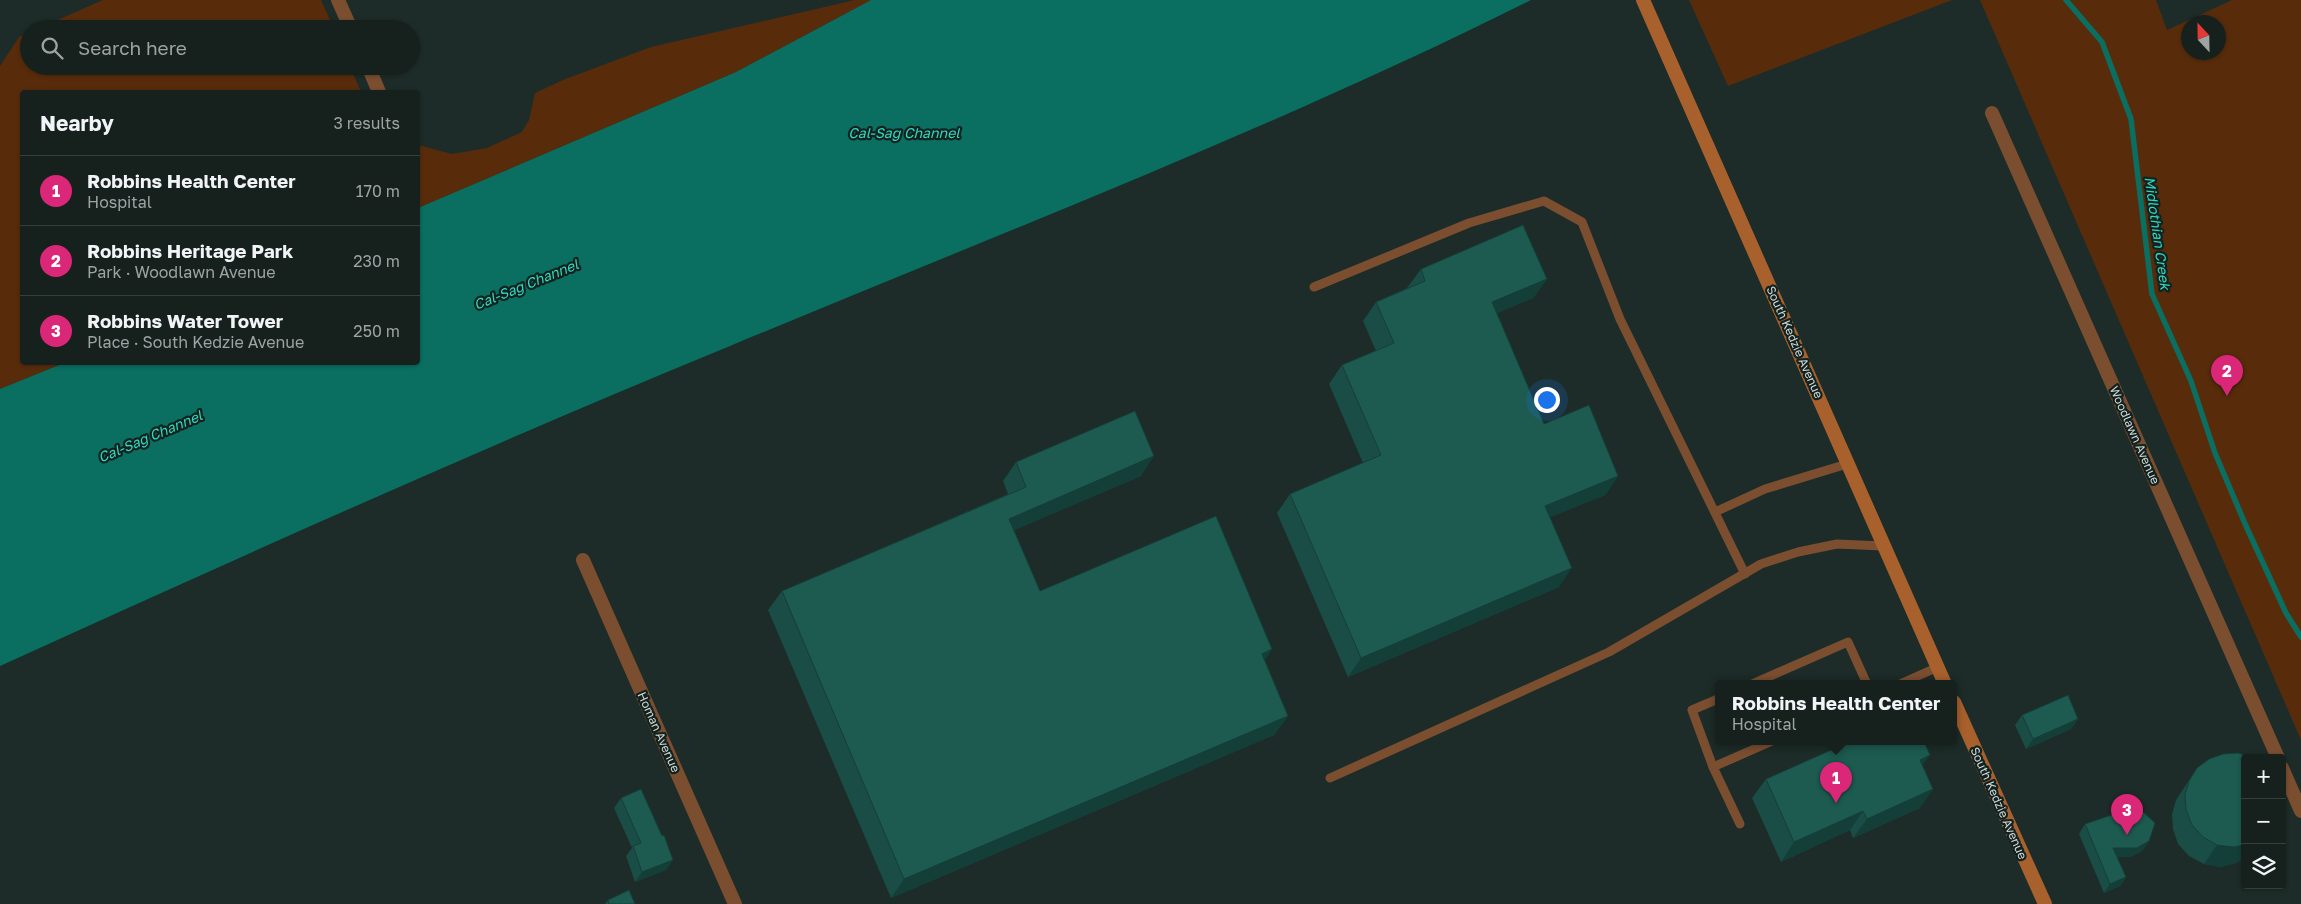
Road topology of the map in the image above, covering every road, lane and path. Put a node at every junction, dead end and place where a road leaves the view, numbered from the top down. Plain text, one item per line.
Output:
1 (338, 0) edge
2 (1643, 0) edge
3 (347, 20) edge
4 (372, 75) edge
5 (378, 90) edge
6 (1992, 113) dead end
7 (1314, 287) dead end
8 (1847, 464) junction
9 (1715, 512) junction
10 (1884, 546) junction
11 (583, 560) dead end
12 (1745, 574) junction
13 (1938, 668) junction
14 (1761, 680) edge
15 (1865, 680) edge
16 (1910, 680) edge
17 (1944, 680) edge
18 (1715, 700) edge
19 (1957, 709) edge
20 (1763, 745) edge
21 (2276, 754) edge
22 (1713, 767) junction
23 (2286, 777) edge
24 (1330, 778) dead end
25 (2301, 811) edge
26 (1740, 824) dead end
27 (735, 904) edge
28 (2045, 904) edge

1 - 3 street
2 - 8 main road, South Kedzie Avenue
4 - 5 street
6 - 21 street, Woodlawn Avenue
7 - 9 lane
8 - 9 lane
8 - 10 main road, South Kedzie Avenue
9 - 12 lane
10 - 12 lane
10 - 13 main road, South Kedzie Avenue
11 - 27 street, Homan Avenue
12 - 24 lane
13 - 16 lane
13 - 17 main road, South Kedzie Avenue
14 - 15 lane
18 - 22 lane
19 - 28 main road, South Kedzie Avenue
20 - 22 lane
22 - 26 lane
23 - 25 street

